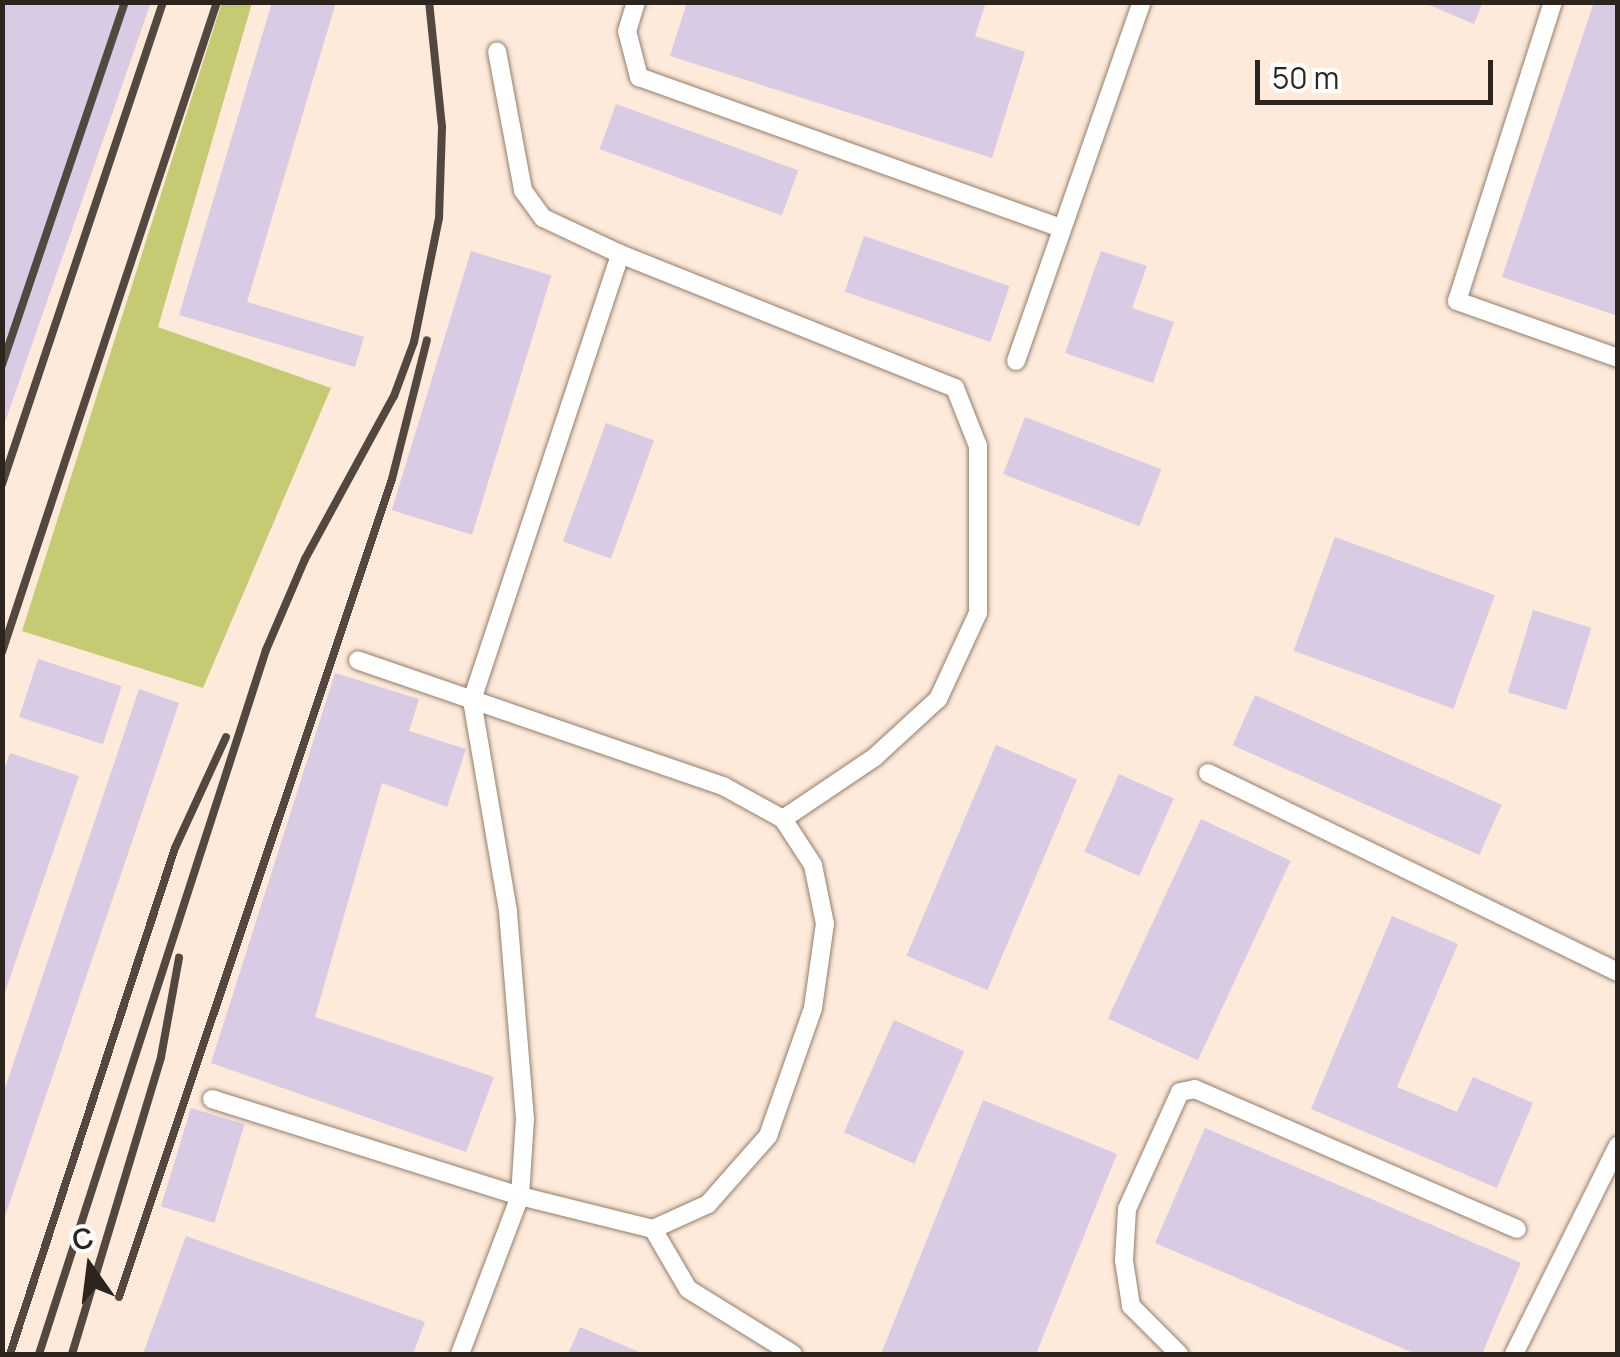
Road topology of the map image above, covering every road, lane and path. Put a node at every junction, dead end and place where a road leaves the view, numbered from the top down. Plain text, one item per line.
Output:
1 (636, 2) edge
2 (1142, 2) edge
3 (1553, 2) edge
4 (497, 51) dead end
5 (1058, 227) junction
6 (620, 254) junction
7 (1618, 358) edge
8 (1016, 361) dead end
9 (358, 660) dead end
10 (472, 700) junction
11 (1208, 772) dead end
12 (784, 819) junction
13 (1618, 972) edge
14 (212, 1098) dead end
15 (1618, 1145) edge
16 (520, 1196) junction
17 (653, 1229) junction
18 (1517, 1229) dead end
19 (460, 1354) edge
20 (793, 1354) edge
21 (1179, 1354) edge
22 (1514, 1354) edge

1 - 5 lane
2 - 5 lane
3 - 7 lane
4 - 6 lane
5 - 8 lane
6 - 10 lane
6 - 12 lane
9 - 10 lane
10 - 12 lane
10 - 16 lane
11 - 13 lane
12 - 17 lane
14 - 16 lane
15 - 22 lane
16 - 17 lane
16 - 19 lane
17 - 20 lane
18 - 21 lane

